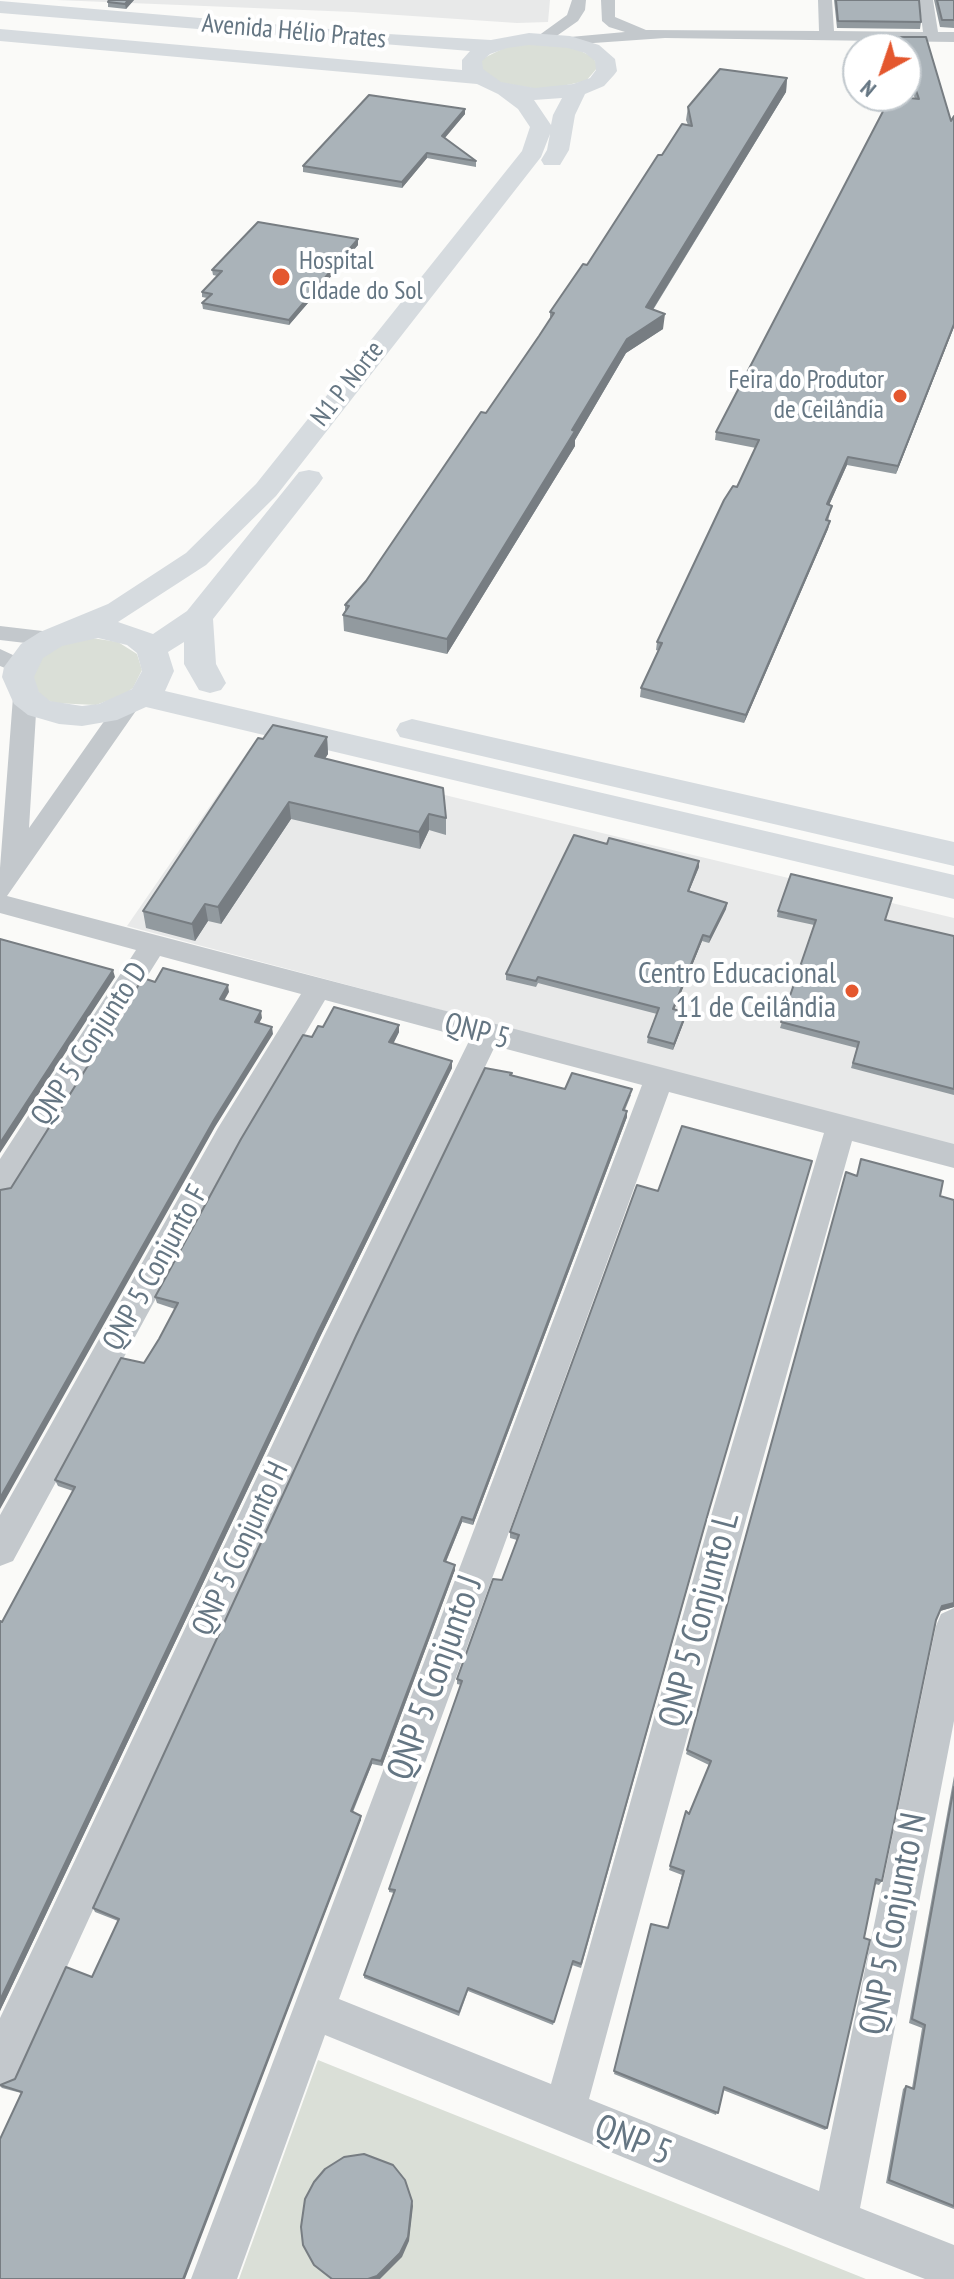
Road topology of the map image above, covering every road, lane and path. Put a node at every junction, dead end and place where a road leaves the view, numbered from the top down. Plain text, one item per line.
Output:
1 (579, 0) edge
2 (608, 0) edge
3 (825, 0) edge
4 (926, 0) edge
5 (0, 7) edge
6 (283, 31) junction
7 (646, 33) junction
8 (0, 35) edge
9 (827, 35) junction
10 (339, 36) junction
11 (931, 36) junction
12 (954, 37) edge
13 (543, 39) junction
14 (570, 42) junction
15 (492, 46) junction
16 (954, 48) edge
17 (247, 57) junction
18 (605, 59) junction
19 (319, 62) junction
20 (477, 78) junction
21 (577, 90) junction
22 (507, 91) junction
23 (370, 399) dead end
24 (322, 460) dead end
25 (198, 618) junction
26 (0, 633) edge
27 (63, 635) junction
28 (15, 673) edge
29 (145, 680) junction
30 (210, 683) junction
31 (954, 854) edge
32 (6, 881) edge
33 (954, 887) edge
34 (0, 904) edge
35 (153, 945) junction
36 (318, 989) junction
37 (486, 1035) junction
38 (659, 1078) junction
39 (841, 1128) junction
40 (954, 1156) edge
41 (0, 1184) edge
42 (0, 1549) edge
43 (954, 1626) edge
44 (314, 2010) junction
45 (0, 2065) edge
46 (564, 2114) junction
47 (835, 2222) junction
48 (954, 2268) edge
49 (214, 2279) edge

1 - 13 street
2 - 7 street
3 - 9 street
4 - 11 street
5 - 6 main road, Avenida Hélio Prates
6 - 10 main road, Avenida Hélio Prates
6 - 17 main road
7 - 9 street
7 - 14 street
8 - 17 main road, Avenida Hélio Prates
9 - 11 street
10 - 15 main road, Avenida Hélio Prates
10 - 19 main road
11 - 12 street
13 - 14 main road, Avenida Hélio Prates
13 - 15 main road, Avenida Hélio Prates
14 - 18 main road, Avenida Hélio Prates
15 - 20 main road
16 - 18 street
17 - 19 main road, Avenida Hélio Prates
18 - 21 main road
19 - 20 main road, Avenida Hélio Prates
20 - 22 main road, Avenida Hélio Prates
21 - 22 main road
21 - 23 main road, N1 P Norte
22 - 27 main road, N1 P Norte
24 - 25 main road, N1 P Norte
25 - 29 main road, N1 P Norte
25 - 30 main road
26 - 27 street
27 - 28 main road
27 - 29 main road
28 - 29 main road
28 - 32 street, N1 P Norte
29 - 30 main road
29 - 32 street, N1 P Norte
29 - 33 main road
30 - 31 main road
34 - 35 street, QNP 5
35 - 36 street, QNP 5
35 - 41 street, QNP 5 Conjunto D
36 - 37 street, QNP 5
36 - 42 street, QNP 5 Conjunto F
37 - 38 street, QNP 5
37 - 45 street, QNP 5 Conjunto H
38 - 39 street, QNP 5
38 - 44 street, QNP 5 Conjunto J
39 - 40 street, QNP 5
39 - 46 street, QNP 5 Conjunto L
43 - 47 street, QNP 5 Conjunto N
44 - 46 street, QNP 5
44 - 49 street, QNP 5 Conjunto J
46 - 47 street, QNP 5
47 - 48 street, QNP 5

